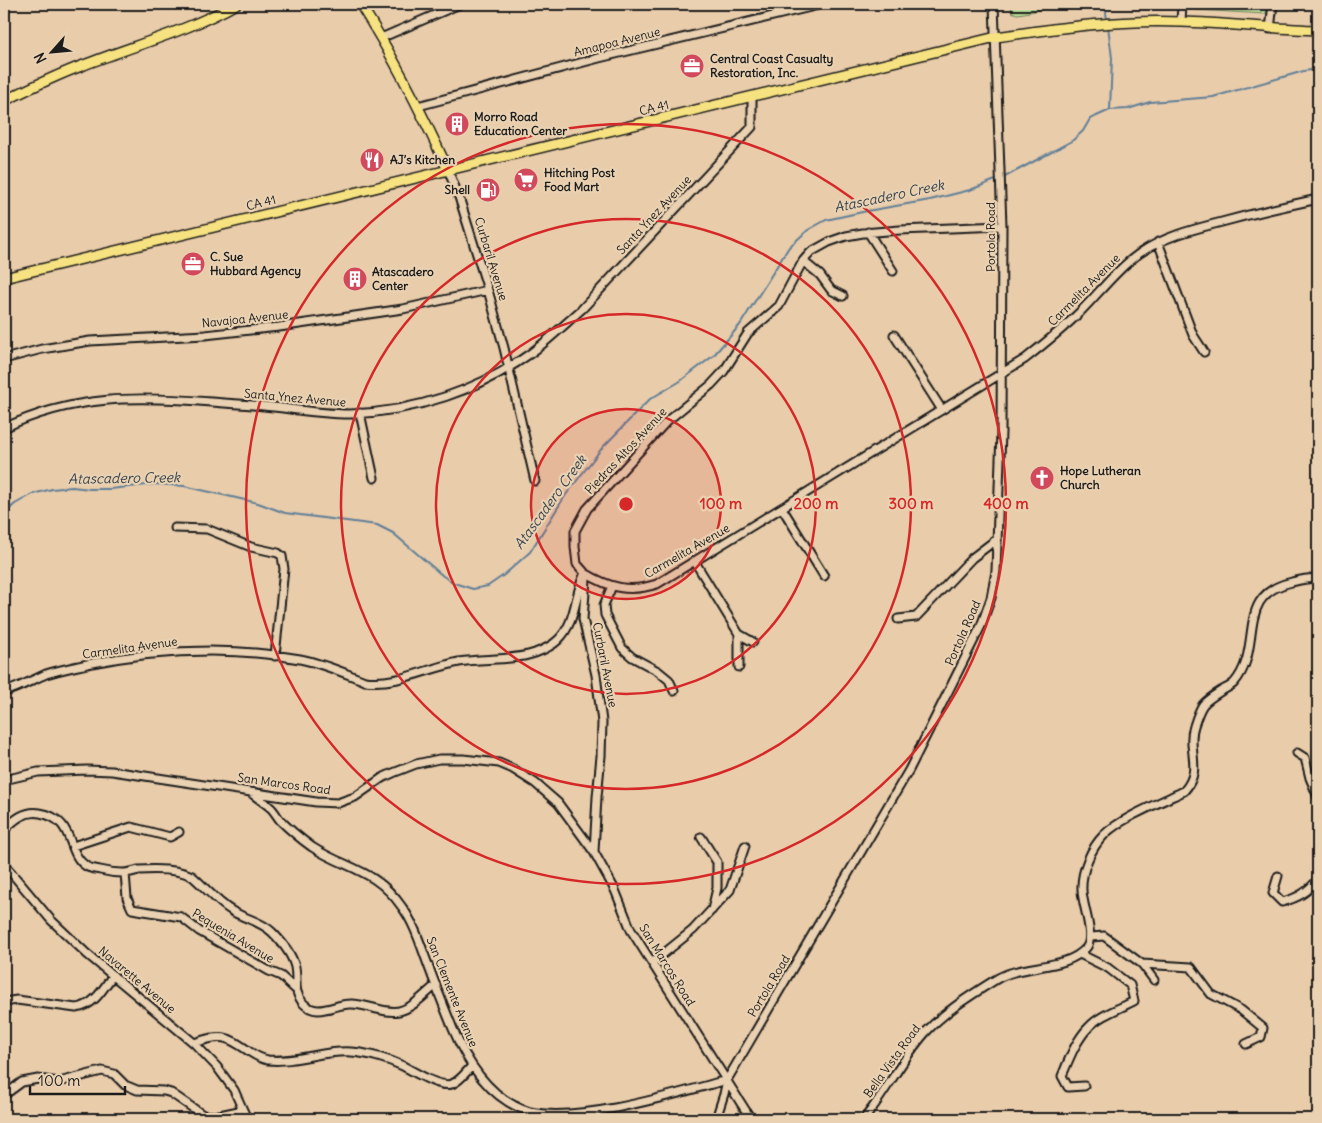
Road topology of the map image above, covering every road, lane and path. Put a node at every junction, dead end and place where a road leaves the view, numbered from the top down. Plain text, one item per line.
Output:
1 (236, 4) edge
2 (360, 4) edge
3 (460, 4) edge
4 (823, 4) edge
5 (994, 4) edge
6 (1182, 4) edge
7 (1273, 4) edge
8 (1181, 22) junction
9 (1270, 29) junction
10 (1318, 30) edge
11 (996, 37) junction
12 (381, 38) junction
13 (752, 97) junction
14 (4, 102) edge
15 (418, 106) junction
16 (448, 170) junction
17 (1318, 199) edge
18 (1002, 226) junction
19 (868, 232) junction
20 (1158, 242) junction
21 (803, 261) junction
22 (893, 271) dead end
23 (4, 278) edge
24 (488, 290) junction
25 (843, 296) dead end
26 (894, 335) dead end
27 (1204, 352) dead end
28 (4, 359) edge
29 (508, 368) junction
30 (1003, 372) junction
31 (942, 410) junction
32 (360, 413) junction
33 (4, 428) edge
34 (374, 478) dead end
35 (535, 481) dead end
36 (782, 508) junction
37 (175, 528) dead end
38 (997, 539) junction
39 (695, 562) junction
40 (585, 573) junction
41 (824, 576) dead end
42 (1317, 577) edge
43 (612, 586) junction
44 (898, 619) dead end
45 (738, 634) junction
46 (753, 642) dead end
47 (275, 656) junction
48 (740, 667) dead end
49 (674, 690) dead end
50 (4, 692) edge
51 (1297, 753) dead end
52 (4, 780) edge
53 (248, 791) junction
54 (1318, 797) edge
55 (4, 830) edge
56 (179, 832) dead end
57 (701, 837) dead end
58 (74, 846) junction
59 (745, 846) dead end
60 (594, 852) junction
61 (4, 864) edge
62 (125, 873) junction
63 (1278, 876) dead end
64 (1318, 879) edge
65 (712, 910) junction
66 (1091, 937) junction
67 (1080, 954) junction
68 (652, 963) junction
69 (1142, 964) junction
70 (113, 975) junction
71 (1154, 980) dead end
72 (436, 985) junction
73 (295, 989) junction
74 (4, 1002) edge
75 (194, 1042) junction
76 (1246, 1044) dead end
77 (472, 1066) junction
78 (727, 1080) junction
79 (1084, 1086) dead end
80 (7, 1093) dead end
81 (243, 1110) junction
82 (247, 1119) edge
83 (716, 1119) edge
84 (751, 1119) edge
85 (864, 1119) edge

1 - 14 main road
2 - 12 main road, Curbaril Avenue
3 - 12 street
4 - 15 street, Amapoa Avenue
5 - 11 street, Portola Road
6 - 8 street
7 - 9 street
8 - 9 main road, CA 41 / CA 41
8 - 11 main road, CA 41 / CA 41
9 - 10 main road, CA 41 / CA 41
11 - 13 main road, CA 41 / CA 41
11 - 18 street, Portola Road
12 - 15 main road, Curbaril Avenue
13 - 16 main road, CA 41 / CA 41
13 - 29 street, Santa Ynez Avenue
15 - 16 main road, Curbaril Avenue
16 - 23 main road, CA 41 / CA 41
16 - 24 street, Curbaril Avenue
17 - 20 street, Carmelita Avenue
18 - 19 street, Piedras Altos Avenue
18 - 30 street, Portola Road
19 - 21 street, Piedras Altos Avenue
19 - 22 street
20 - 27 street
20 - 30 street, Carmelita Avenue
21 - 25 street
21 - 40 street, Piedras Altos Avenue
24 - 28 street, Navajoa Avenue
24 - 29 street, Curbaril Avenue
26 - 31 street
29 - 32 street, Santa Ynez Avenue
29 - 35 street, Curbaril Avenue
30 - 31 street, Carmelita Avenue
30 - 38 street, Portola Road
31 - 36 street, Carmelita Avenue
32 - 33 street, Santa Ynez Avenue
32 - 34 street
36 - 39 street, Carmelita Avenue
36 - 41 street
37 - 47 street
38 - 44 street
38 - 78 street, Portola Road
39 - 43 street, Carmelita Avenue
39 - 45 street
40 - 43 street, Carmelita Avenue
40 - 47 street, Carmelita Avenue
40 - 60 street, Curbaril Avenue
42 - 66 street
43 - 49 street
45 - 46 street
45 - 48 street
47 - 50 street, Carmelita Avenue
51 - 54 street
52 - 53 street, San Marcos Road
53 - 60 street, San Marcos Road
53 - 72 street, San Clemente Avenue
55 - 58 street
56 - 58 street
57 - 65 street
58 - 62 street
59 - 65 street
60 - 68 street, San Marcos Road
61 - 70 street, Navarette Avenue
62 - 73 street, Pequenia Avenue
62 - 73 street
63 - 64 street
65 - 68 street
66 - 67 street
66 - 69 street
67 - 79 street
67 - 85 street, Bella Vista Road
68 - 78 street, San Marcos Road
69 - 71 street
69 - 76 street
70 - 74 street
70 - 75 street, Navarette Avenue
72 - 73 street
72 - 77 street, San Clemente Avenue
75 - 77 street
75 - 81 street, Navarette Avenue
77 - 78 street, San Clemente Avenue
78 - 83 street, Portola Road
78 - 84 street, San Marcos Road
80 - 81 street
81 - 82 street, Navarette Avenue

